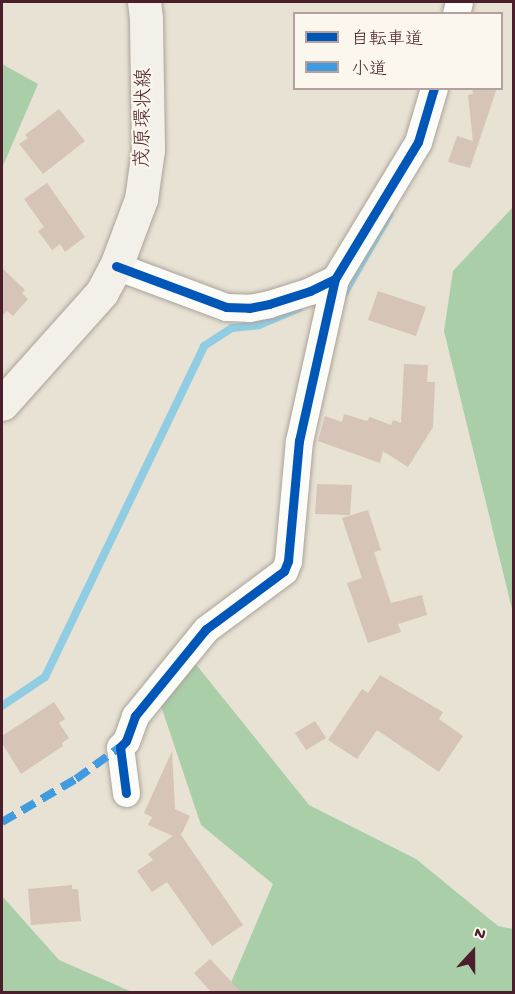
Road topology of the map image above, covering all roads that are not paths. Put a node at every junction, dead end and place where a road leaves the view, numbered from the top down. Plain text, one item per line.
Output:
1 (144, 2) edge
2 (433, 90) edge
3 (116, 266) junction
4 (335, 279) junction
5 (2, 404) edge
6 (126, 793) dead end

1 - 3 main road, 茂原環状線
2 - 4 street
3 - 4 street
3 - 5 main road, 茂原環状線
4 - 6 street

